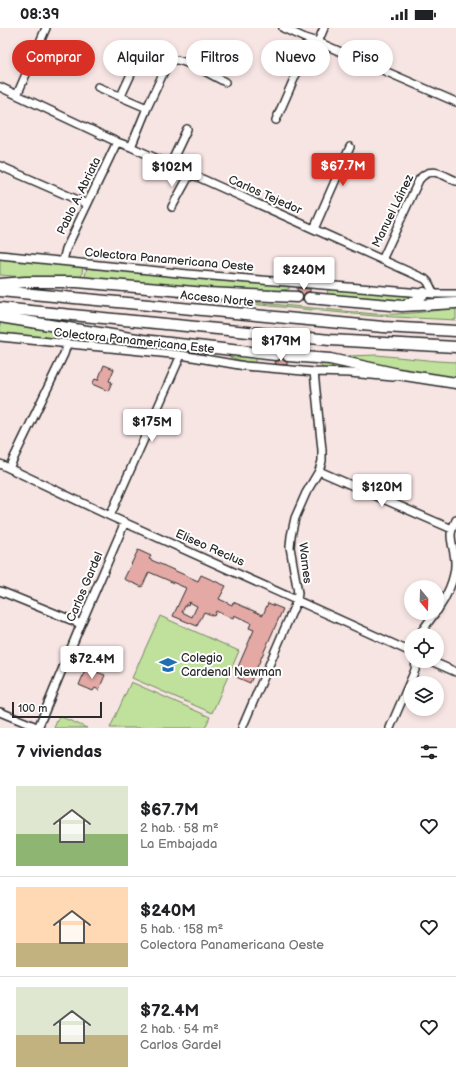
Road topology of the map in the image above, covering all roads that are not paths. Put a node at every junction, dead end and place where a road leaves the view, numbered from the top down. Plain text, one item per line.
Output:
1 (46, 28) edge
2 (283, 28) edge
3 (324, 28) edge
4 (312, 40) edge
5 (315, 40) edge
6 (330, 48) edge
7 (130, 76) edge
8 (297, 76) edge
9 (225, 82) dead end
10 (98, 86) dead end
11 (0, 87) edge
12 (17, 95) junction
13 (121, 96) junction
14 (456, 102) edge
15 (147, 108) junction
16 (276, 120) dead end
17 (187, 129) dead end
18 (117, 142) junction
19 (350, 146) dead end
20 (131, 147) junction
21 (170, 165) junction
22 (0, 166) edge
23 (190, 174) junction
24 (456, 181) edge
25 (87, 204) junction
26 (172, 207) dead end
27 (314, 229) junction
28 (0, 255) edge
29 (382, 260) junction
30 (63, 261) junction
31 (0, 284) edge
32 (0, 291) edge
33 (429, 291) junction
34 (456, 294) edge
35 (296, 297) dead end
36 (309, 298) dead end
37 (456, 303) edge
38 (402, 306) junction
39 (0, 308) edge
40 (0, 317) edge
41 (456, 330) edge
42 (0, 337) edge
43 (67, 344) junction
44 (456, 347) edge
45 (181, 355) junction
46 (276, 355) dead end
47 (288, 356) dead end
48 (314, 372) junction
49 (456, 384) edge
50 (0, 464) edge
51 (9, 468) junction
52 (319, 471) junction
53 (110, 516) junction
54 (456, 520) edge
55 (125, 522) junction
56 (452, 529) junction
57 (455, 547) edge
58 (0, 591) edge
59 (297, 600) junction
60 (444, 600) edge
61 (81, 624) junction
62 (404, 649) edge
63 (444, 667) edge
64 (415, 668) edge
65 (456, 672) edge
66 (0, 712) edge
67 (38, 728) edge
68 (242, 728) edge
69 (390, 728) edge

1 - 12 street
2 - 4 street
3 - 5 street
6 - 14 street
7 - 13 street
8 - 16 street
9 - 15 street
10 - 13 street
11 - 12 street, Carlos Tejedor
12 - 18 street, Carlos Tejedor
13 - 15 street
15 - 20 street
17 - 21 street
18 - 20 street, Carlos Tejedor
18 - 25 street, Pablo A. Abriata
19 - 27 street
20 - 21 street, Carlos Tejedor
21 - 23 street, Carlos Tejedor
22 - 25 street
23 - 26 street
23 - 27 street, Carlos Tejedor
24 - 29 street, Manuel Láinez
25 - 30 street, Pablo A. Abriata
27 - 29 street, Carlos Tejedor
28 - 30 street, Colectora Panamericana Oeste
29 - 33 street, Carlos Tejedor
30 - 33 street, Colectora Panamericana Oeste
31 - 35 highway
32 - 41 highway, Acceso Norte
33 - 34 street, Colectora Panamericana Oeste
33 - 38 highway
36 - 38 highway
37 - 38 highway
39 - 44 highway
40 - 46 highway
42 - 43 street, Colectora Panamericana Este
43 - 45 street, Colectora Panamericana Este
43 - 51 street
45 - 48 street, Colectora Panamericana Este
45 - 53 street
47 - 49 highway
48 - 49 street, Colectora Panamericana Este
48 - 52 street, Warnes
50 - 51 street, Eliseo Reclus
51 - 53 street, Eliseo Reclus
52 - 56 street
52 - 59 street, Warnes
53 - 55 street, Eliseo Reclus
54 - 56 street
55 - 59 street, Eliseo Reclus
55 - 61 street, Carlos Gardel
56 - 57 street
57 - 60 street
58 - 61 street
59 - 62 street, Eliseo Reclus
59 - 68 street, Warnes
61 - 67 street, Carlos Gardel
63 - 65 street
64 - 69 street
66 - 67 street

